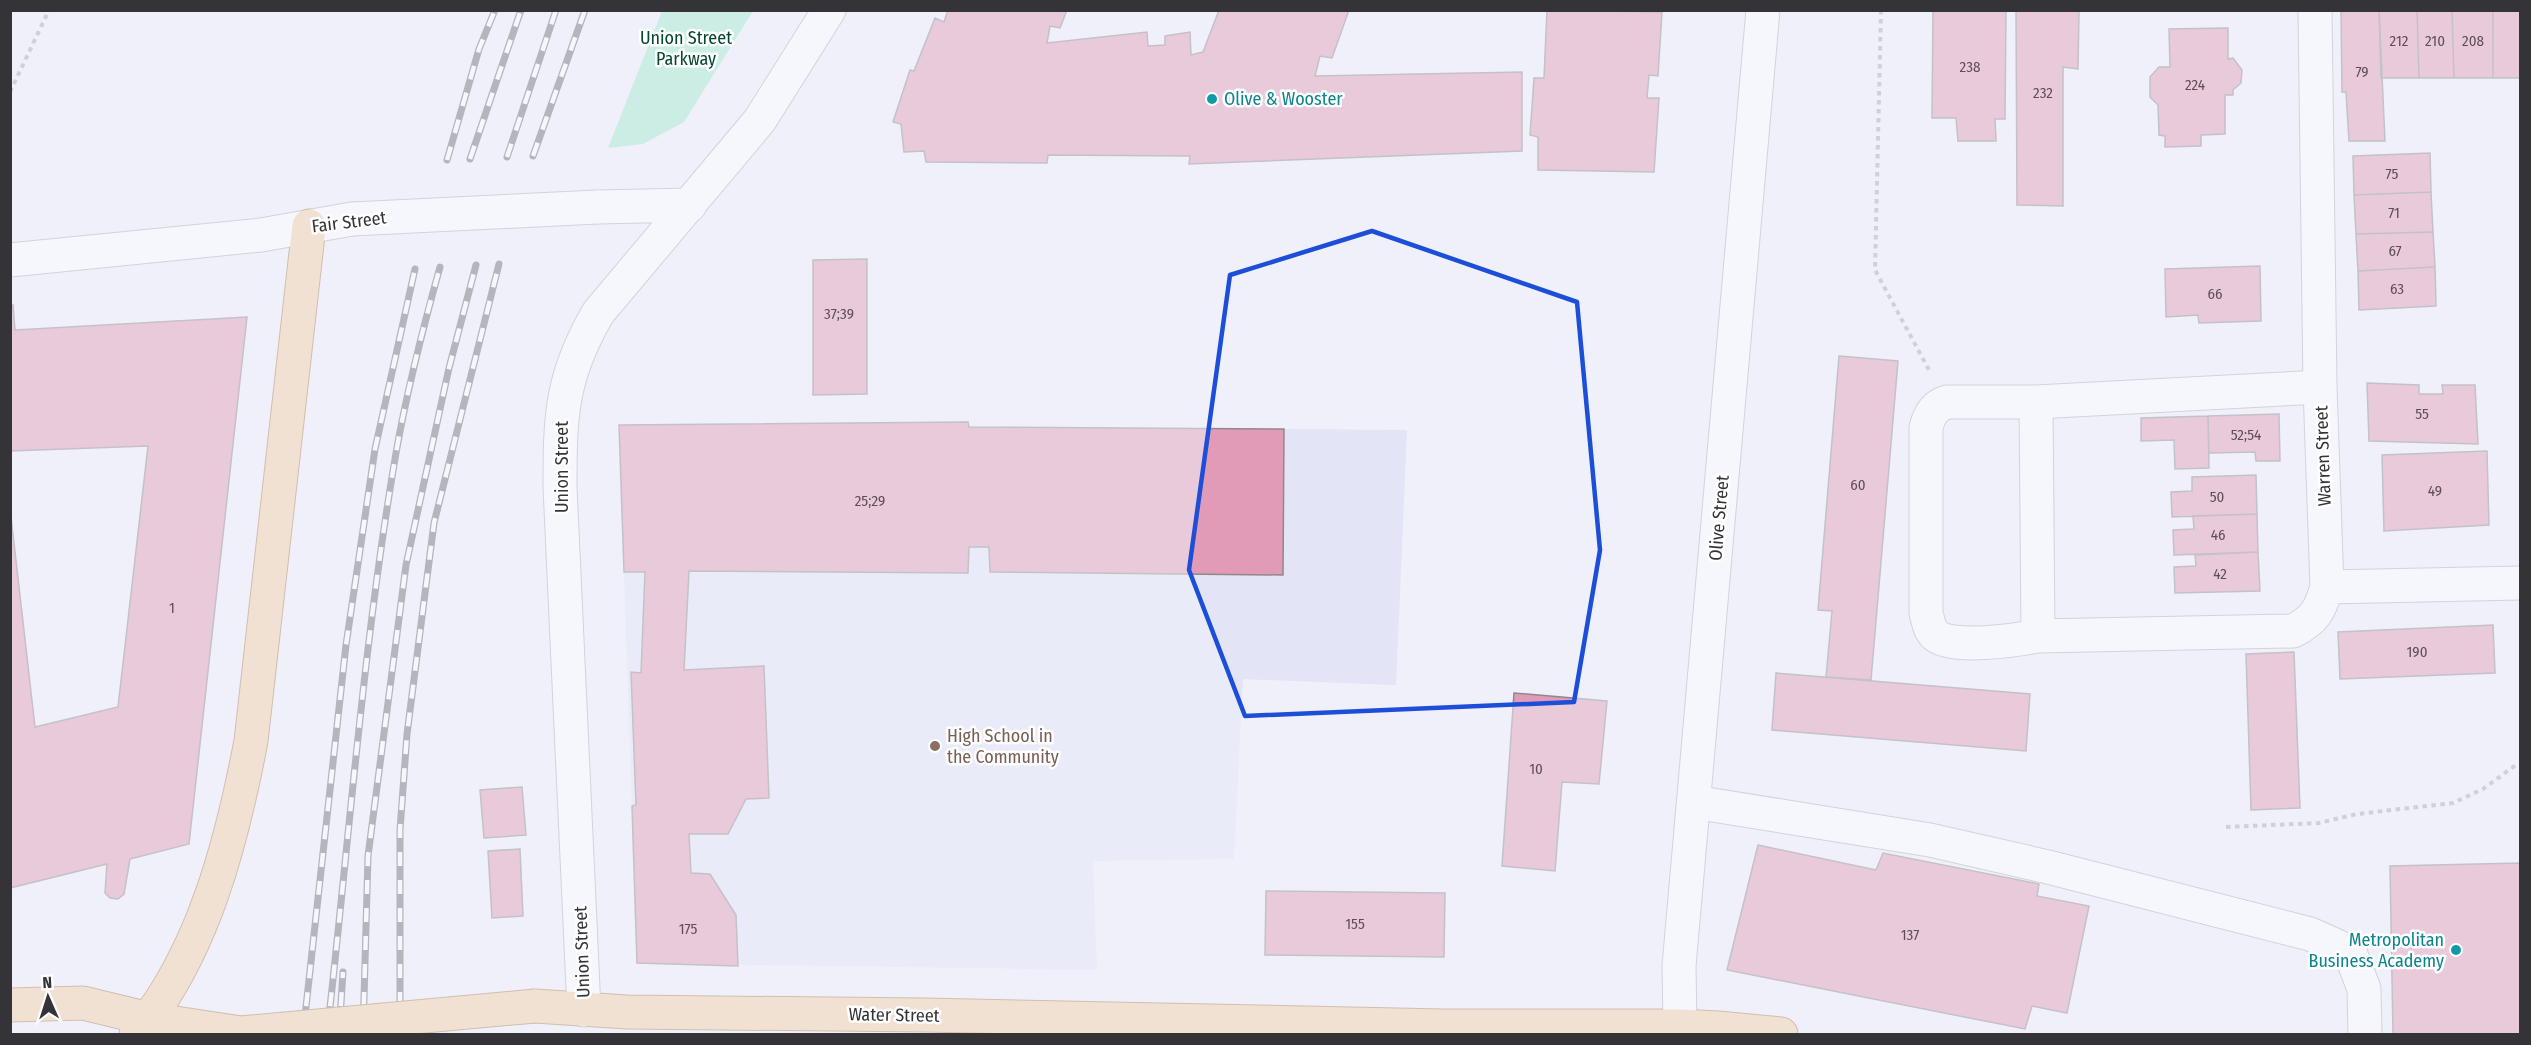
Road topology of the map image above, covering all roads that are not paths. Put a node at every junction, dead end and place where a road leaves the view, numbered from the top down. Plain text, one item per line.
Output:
1 (829, 10) edge
2 (1763, 10) edge
3 (2315, 10) edge
4 (690, 205) junction
5 (309, 226) junction
6 (10, 260) edge
7 (2320, 387) junction
8 (2036, 402) junction
9 (2520, 583) edge
10 (2327, 587) junction
11 (2038, 636) junction
12 (1694, 802) junction
13 (10, 1005) edge
14 (584, 1010) junction
15 (938, 1025) edge
16 (1680, 1026) junction
17 (143, 1027) edge
18 (241, 1033) edge
19 (1781, 1035) edge
20 (2365, 1035) edge

1 - 4 street, Union Street
2 - 12 street, Olive Street
3 - 7 street, Warren Street
4 - 5 street, Fair Street, bridge
4 - 14 street, Union Street
5 - 6 street, Fair Street
5 - 17 main road
7 - 8 street
7 - 10 street, Warren Street
8 - 11 street
8 - 11 street, Warren Street
9 - 10 street
10 - 11 street, Warren Street
12 - 16 street, Olive Street
12 - 20 street
13 - 17 main road, Water Street
14 - 15 main road, Water Street
14 - 18 main road, Water Street, bridge
15 - 16 main road, Water Street
16 - 19 main road, Water Street
17 - 18 main road, Water Street

